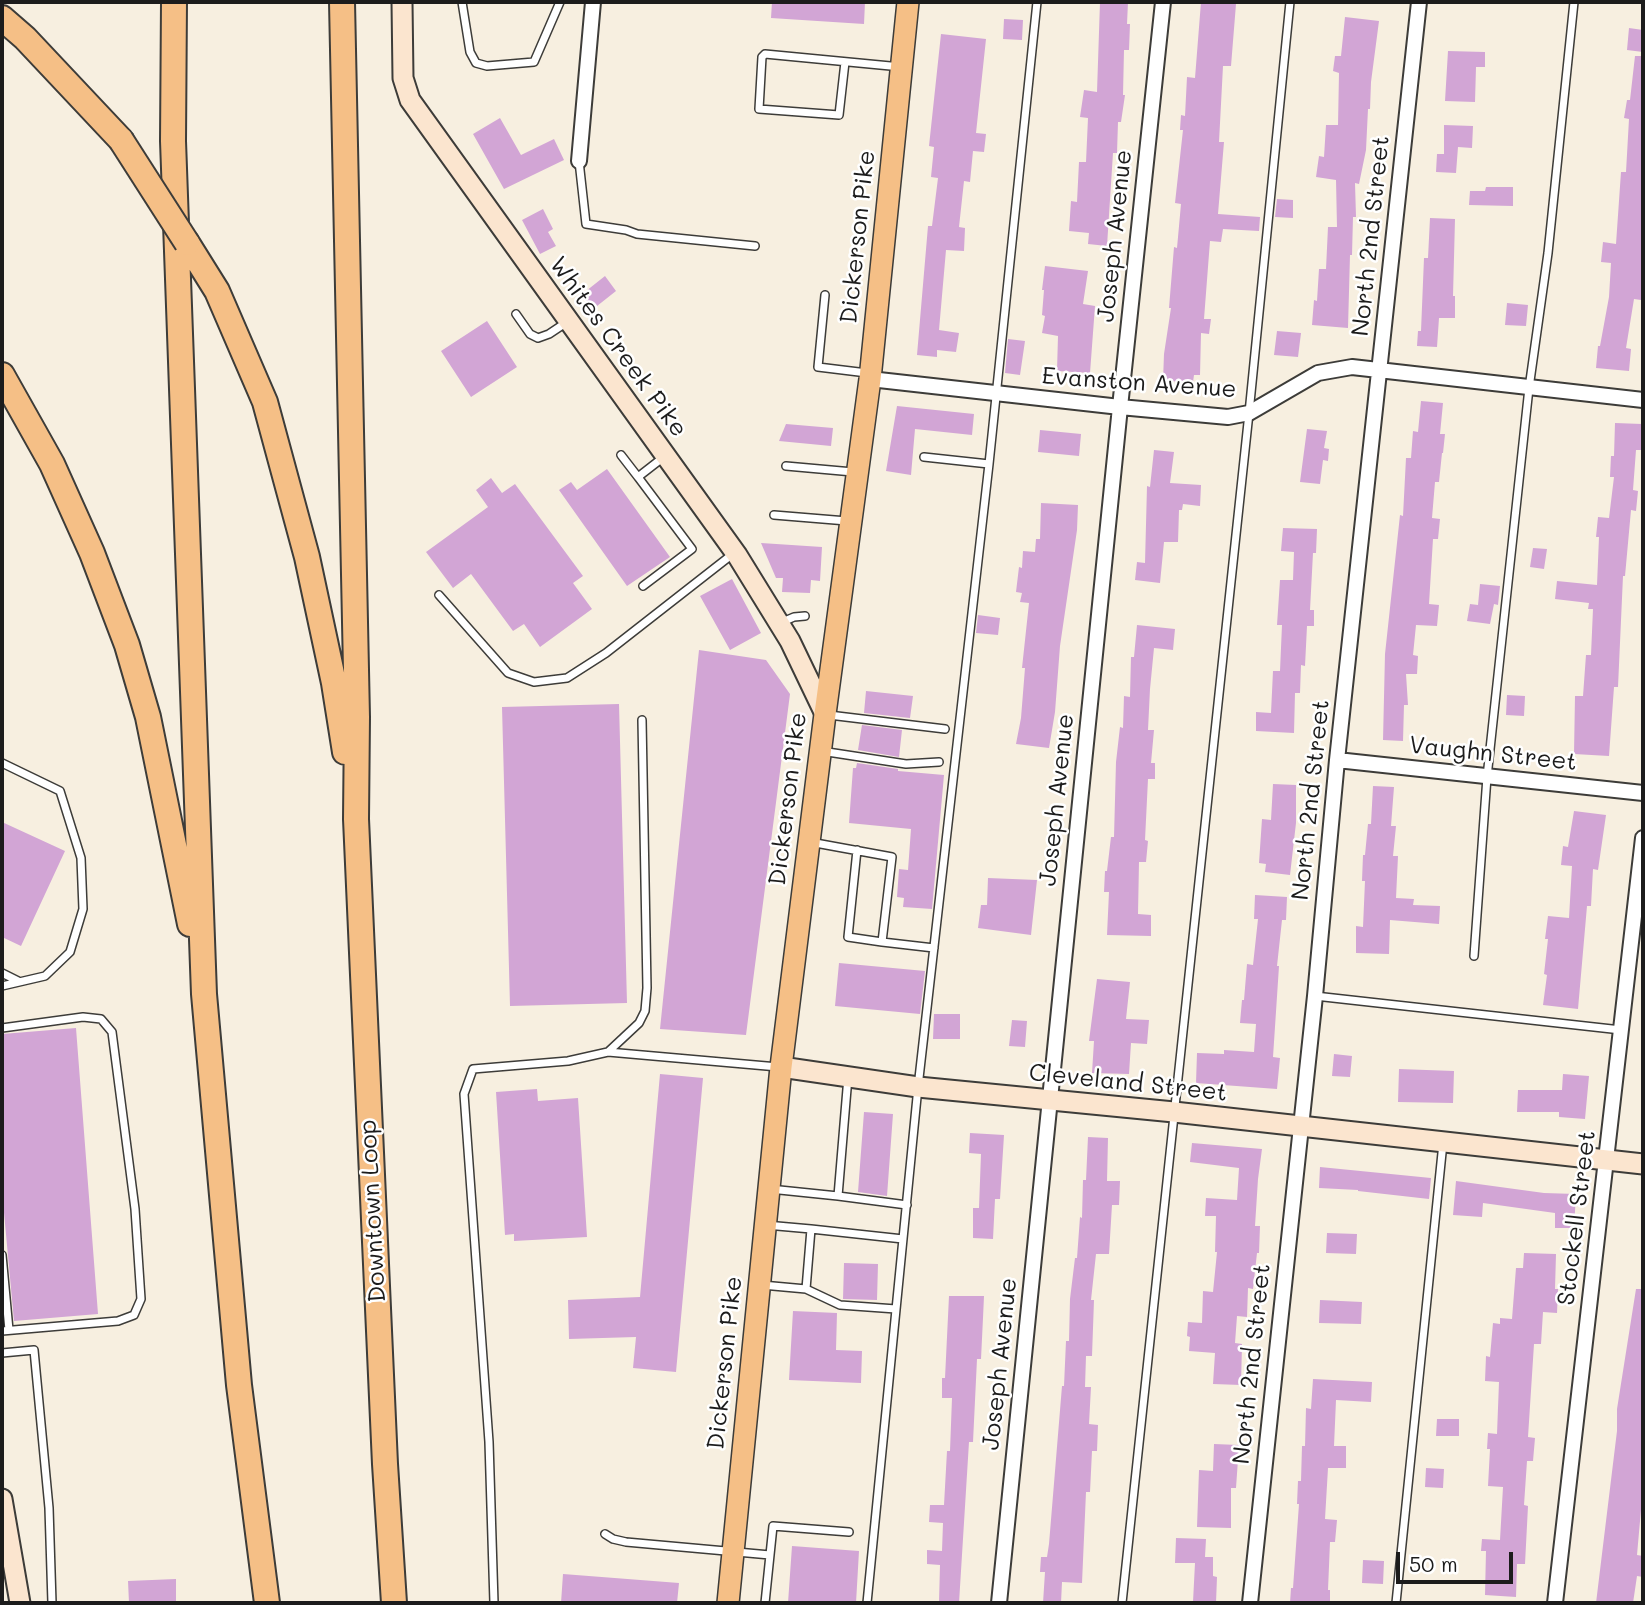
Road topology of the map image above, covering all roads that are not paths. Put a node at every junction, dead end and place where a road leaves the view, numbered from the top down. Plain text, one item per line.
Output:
1 (174, 2) edge
2 (342, 2) edge
3 (402, 2) edge
4 (462, 2) edge
5 (560, 2) edge
6 (593, 2) edge
7 (908, 2) edge
8 (1037, 2) edge
9 (1163, 2) edge
10 (1290, 2) edge
11 (1413, 2) edge
12 (1419, 2) edge
13 (1574, 2) edge
14 (2, 18) edge
15 (845, 62) junction
16 (901, 68) junction
17 (579, 161) joint
18 (755, 246) dead end
19 (825, 295) dead end
20 (516, 314) dead end
21 (569, 321) junction
22 (1380, 372) junction
23 (2, 375) edge
24 (871, 376) junction
25 (1529, 388) junction
26 (996, 394) junction
27 (1643, 400) edge
28 (1120, 407) junction
29 (1249, 413) junction
30 (621, 455) dead end
31 (665, 456) junction
32 (925, 457) dead end
33 (989, 464) junction
34 (786, 466) dead end
35 (858, 472) junction
36 (638, 477) junction
37 (774, 515) dead end
38 (851, 522) junction
39 (735, 553) junction
40 (643, 586) dead end
41 (439, 595) dead end
42 (805, 616) dead end
43 (779, 624) junction
44 (825, 715) junction
45 (642, 720) dead end
46 (944, 729) dead end
47 (820, 751) junction
48 (1337, 760) junction
49 (939, 762) dead end
50 (2, 763) edge
51 (1487, 777) junction
52 (1643, 793) edge
53 (356, 819) junction
54 (1643, 838) edge
55 (810, 842) junction
56 (857, 850) junction
57 (883, 942) junction
58 (934, 948) junction
59 (1474, 957) dead end
60 (2, 973) edge
61 (19, 982) junction
62 (2, 986) edge
63 (204, 994) junction
64 (1315, 996) junction
65 (2, 1028) edge
66 (1623, 1030) junction
67 (608, 1052) junction
68 (781, 1067) junction
69 (848, 1077) junction
70 (918, 1087) junction
71 (1049, 1099) junction
72 (1174, 1112) junction
73 (1300, 1127) junction
74 (1443, 1143) junction
75 (1606, 1161) junction
76 (1643, 1164) edge
77 (769, 1189) junction
78 (838, 1196) junction
79 (907, 1205) junction
80 (765, 1225) junction
81 (811, 1229) junction
82 (903, 1239) junction
83 (2, 1255) edge
84 (760, 1285) junction
85 (806, 1289) junction
86 (896, 1309) junction
87 (5, 1331) edge
88 (2, 1353) edge
89 (2, 1505) edge
90 (849, 1532) dead end
91 (605, 1534) dead end
92 (733, 1552) junction
93 (770, 1555) junction
94 (20, 1603) edge
95 (52, 1603) edge
96 (267, 1603) edge
97 (394, 1603) edge
98 (494, 1603) edge
99 (728, 1603) edge
100 (765, 1603) edge
101 (867, 1603) edge
102 (999, 1603) edge
103 (1122, 1603) edge
104 (1250, 1603) edge
105 (1396, 1603) edge
106 (1555, 1603) edge

1 - 63 highway
2 - 53 highway
3 - 21 street, Whites Creek Pike
4 - 5 lane
6 - 17 street
7 - 16 main road, Dickerson Pike
8 - 26 lane
9 - 28 street, Joseph Avenue
10 - 29 lane
11 - 12 street
12 - 22 street, North 2nd Street
13 - 25 lane
14 - 53 highway, bridge
15 - 15 lane
15 - 16 lane
16 - 24 main road, Dickerson Pike
17 - 18 lane
19 - 24 lane
20 - 21 lane
21 - 31 street, Whites Creek Pike
22 - 25 street, Evanston Avenue
22 - 29 street, Evanston Avenue
22 - 48 street, North 2nd Street
23 - 63 highway
24 - 26 street, Evanston Avenue
24 - 35 main road, Dickerson Pike
25 - 27 street, Evanston Avenue
25 - 51 lane
26 - 28 street, Evanston Avenue
26 - 33 lane
28 - 29 street, Evanston Avenue
28 - 71 street, Joseph Avenue
29 - 72 lane
30 - 36 lane
31 - 36 lane
31 - 39 street, Whites Creek Pike
32 - 33 lane
33 - 58 lane
34 - 35 lane
35 - 38 main road, Dickerson Pike
36 - 40 lane
37 - 38 lane
38 - 44 main road, Dickerson Pike
39 - 41 lane
39 - 43 street, Whites Creek Pike
42 - 43 lane
43 - 44 street, Whites Creek Pike
44 - 46 lane
44 - 47 main road, Dickerson Pike
45 - 67 lane
47 - 49 lane
47 - 55 main road, Dickerson Pike
48 - 51 street, Vaughn Street
48 - 64 street, North 2nd Street
50 - 61 lane
51 - 52 street, Vaughn Street
51 - 59 lane
53 - 97 highway, Downtown Loop
54 - 66 street, Stockell Street
55 - 56 lane
55 - 68 main road, Dickerson Pike
56 - 57 lane
56 - 57 lane
57 - 58 lane
58 - 70 lane
60 - 61 lane
61 - 62 lane
63 - 96 highway
64 - 66 lane
64 - 73 street, North 2nd Street
65 - 87 lane
66 - 75 street, Stockell Street
67 - 68 lane, Cleveland Street
67 - 98 lane
68 - 69 street, Cleveland Street
68 - 77 main road, Dickerson Pike
69 - 70 street, Cleveland Street
69 - 78 lane
70 - 71 street, Cleveland Street
70 - 79 lane
71 - 72 street, Cleveland Street
71 - 102 street, Joseph Avenue
72 - 73 street, Cleveland Street
72 - 103 lane
73 - 74 street, Cleveland Street
73 - 104 street, North 2nd Street
74 - 75 street, Cleveland Street
74 - 105 lane
75 - 76 street, Cleveland Street
75 - 106 street, Stockell Street
77 - 78 lane
77 - 80 main road, Dickerson Pike
78 - 79 lane
79 - 82 lane
80 - 81 lane
80 - 84 main road, Dickerson Pike
81 - 82 lane
81 - 85 lane
82 - 86 lane
83 - 87 lane
84 - 85 lane
84 - 92 main road, Dickerson Pike
85 - 86 lane
86 - 101 lane
88 - 95 lane
89 - 94 street
90 - 93 lane
91 - 92 lane
92 - 93 lane
92 - 99 main road, Dickerson Pike
93 - 100 lane

